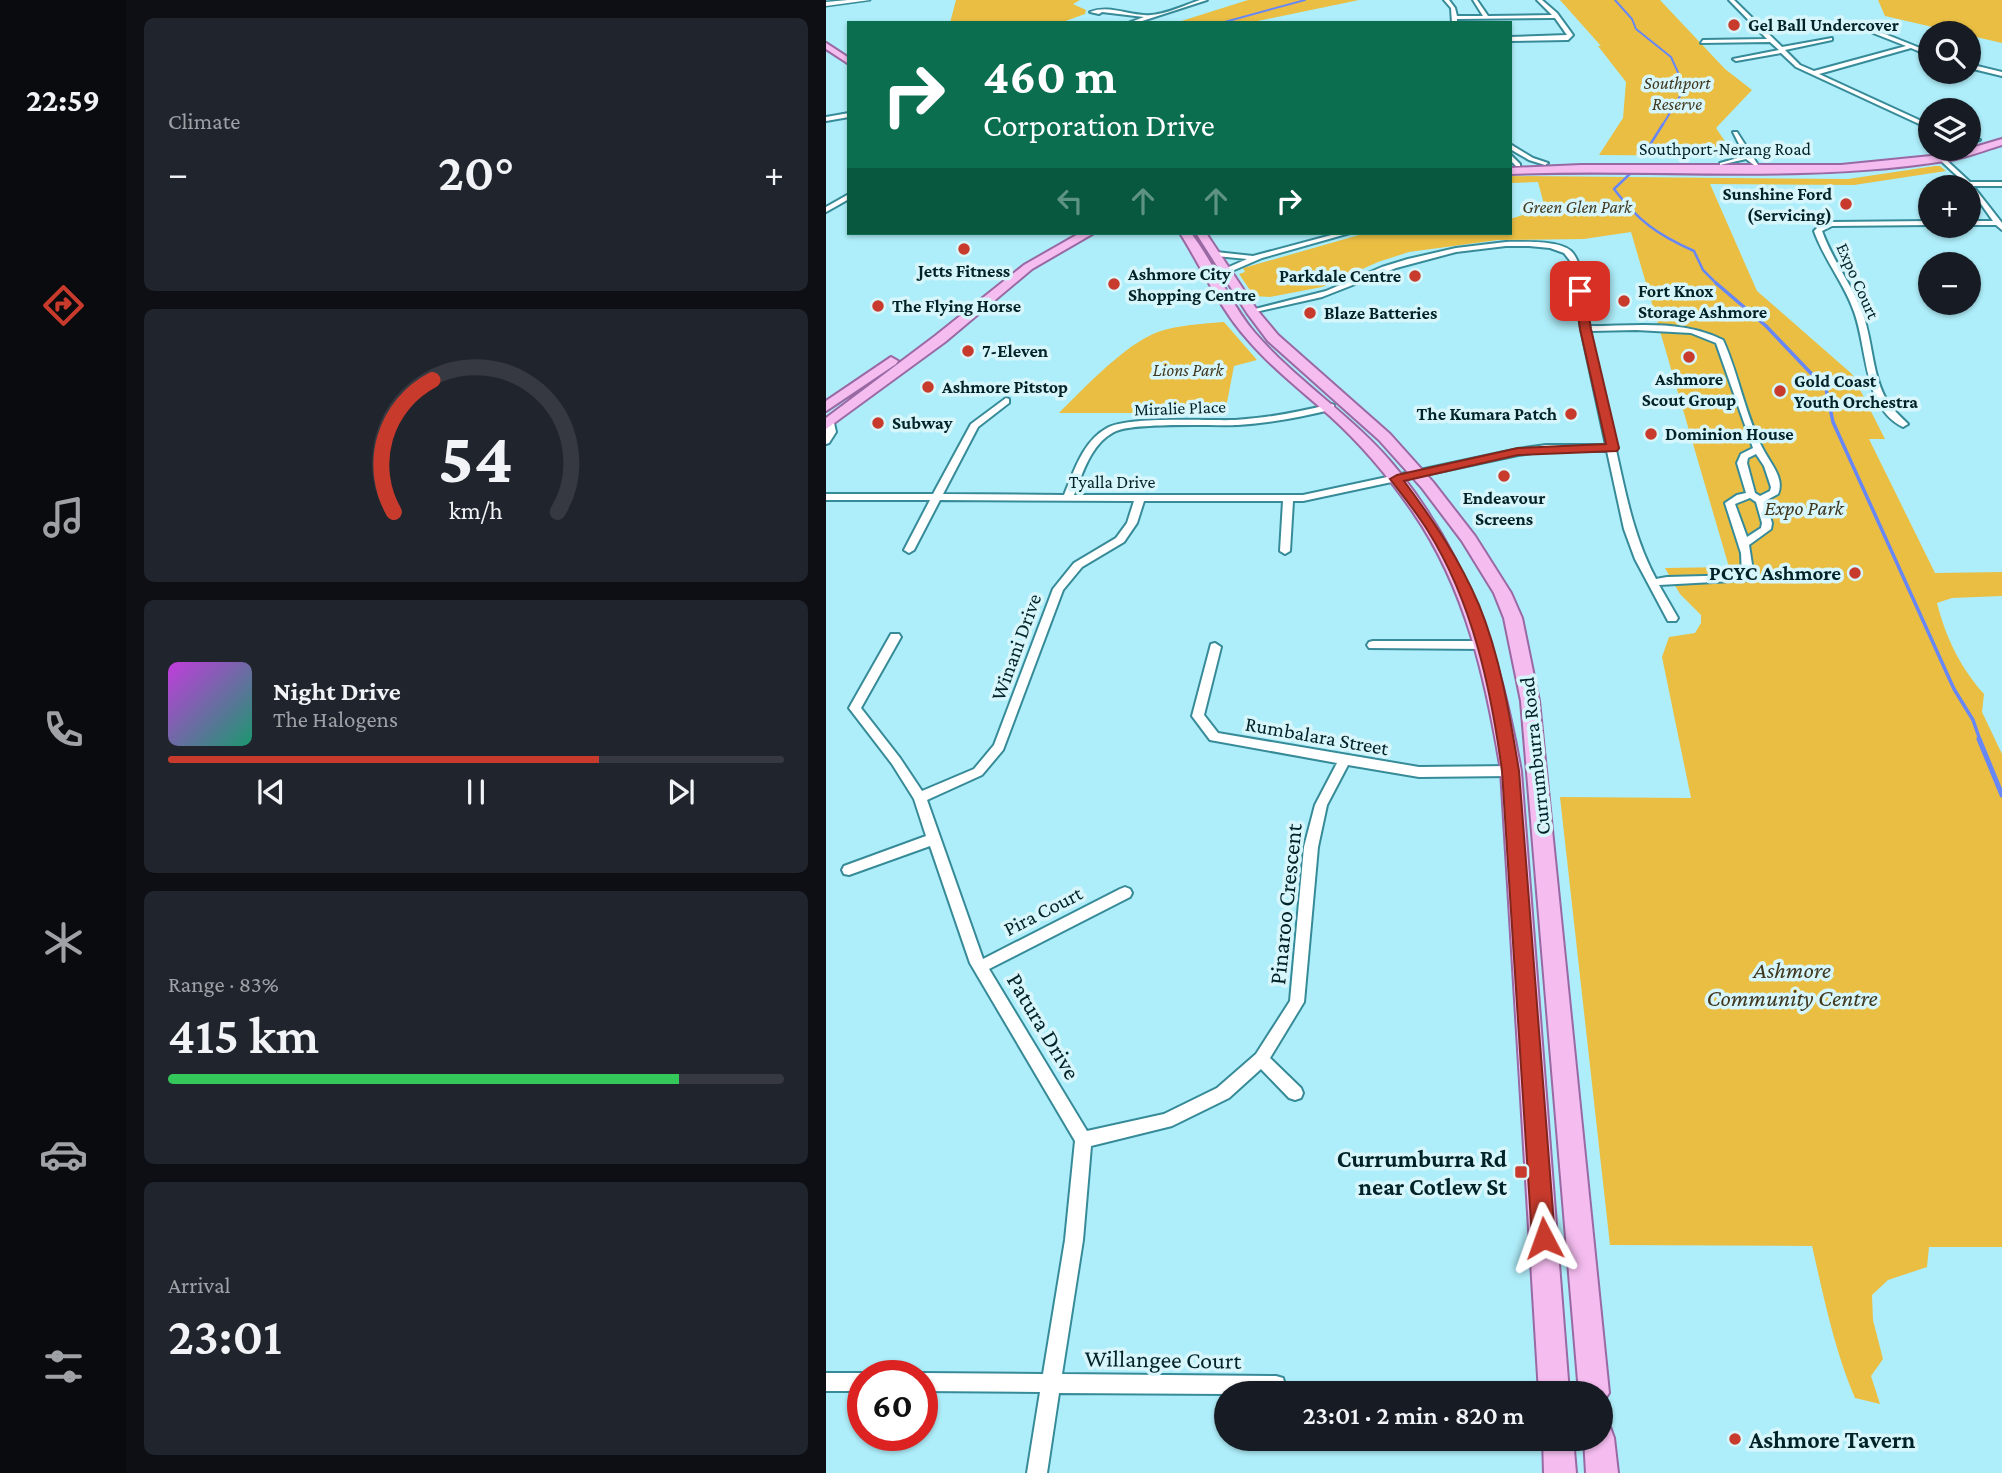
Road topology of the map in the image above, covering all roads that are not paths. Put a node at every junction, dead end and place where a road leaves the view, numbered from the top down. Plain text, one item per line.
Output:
1 (845, 0) edge
2 (867, 0) edge
3 (1205, 0) edge
4 (1446, 0) edge
5 (1475, 0) edge
6 (1539, 0) edge
7 (1731, 0) edge
8 (826, 3) edge
9 (1102, 11) dead end
10 (1552, 16) junction
11 (1149, 17) junction
12 (1484, 19) edge
13 (1455, 20) edge
14 (1136, 21) edge
15 (1870, 30) dead end
16 (1512, 37) edge
17 (1830, 39) dead end
18 (1771, 40) junction
19 (1703, 42) dead end
20 (826, 45) edge
21 (1909, 47) junction
22 (1781, 50) junction
23 (1918, 50) edge
24 (826, 58) edge
25 (1736, 59) dead end
26 (847, 61) edge
27 (1981, 69) edge
28 (847, 71) edge
29 (1815, 73) junction
30 (2002, 74) edge
31 (847, 118) edge
32 (826, 119) edge
33 (1918, 121) edge
34 (1735, 133) dead end
35 (2002, 135) edge
36 (1981, 142) edge
37 (2002, 142) edge
38 (1981, 145) edge
39 (1512, 147) edge
40 (1918, 151) edge
41 (1753, 161) junction
42 (1918, 161) edge
43 (1928, 161) edge
44 (1944, 161) edge
45 (1955, 161) edge
46 (1515, 163) edge
47 (1545, 163) junction
48 (1955, 169) junction
49 (1960, 175) edge
50 (1981, 184) edge
51 (2002, 184) edge
52 (847, 191) edge
53 (847, 197) edge
54 (1981, 201) edge
55 (826, 203) edge
56 (826, 209) edge
57 (1810, 222) dead end
58 (1918, 223) edge
59 (1981, 224) edge
60 (2000, 225) edge
61 (1821, 227) junction
62 (1063, 235) edge
63 (1083, 235) edge
64 (1186, 235) edge
65 (1202, 235) edge
66 (1338, 235) edge
67 (1216, 254) junction
68 (1038, 255) junction
69 (1259, 256) junction
70 (1225, 272) junction
71 (1241, 311) junction
72 (1585, 329) junction
73 (1006, 401) dead end
74 (826, 407) edge
75 (1331, 407) junction
76 (828, 424) edge
77 (1903, 424) dead end
78 (826, 441) edge
79 (1613, 448) junction
80 (1758, 449) junction
81 (1418, 475) junction
82 (1397, 479) junction
83 (826, 496) edge
84 (938, 497) junction
85 (1068, 497) junction
86 (1140, 498) junction
87 (1288, 498) junction
88 (1756, 498) junction
89 (1742, 545) junction
90 (909, 550) dead end
91 (1285, 551) dead end
92 (1653, 583) junction
93 (1672, 618) dead end
94 (895, 637) dead end
95 (1373, 645) dead end
96 (1485, 645) junction
97 (1215, 647) dead end
98 (1530, 701) junction
99 (1344, 761) junction
100 (1511, 771) junction
101 (920, 799) junction
102 (933, 839) junction
103 (849, 870) dead end
104 (1125, 893) dead end
105 (980, 967) junction
106 (1261, 1059) junction
107 (1295, 1093) dead end
108 (1083, 1140) junction
109 (1554, 1381) edge
110 (1593, 1381) edge
111 (826, 1382) edge
112 (847, 1382) edge
113 (938, 1382) edge
114 (1050, 1382) junction
115 (1214, 1384) edge
116 (1559, 1451) edge
117 (1600, 1451) edge
118 (1037, 1473) edge
119 (1560, 1473) edge
120 (1602, 1473) edge

1 - 8 street
2 - 8 street
3 - 11 street
4 - 13 street
5 - 12 street
6 - 10 street
7 - 18 street
9 - 11 street
10 - 12 street
10 - 16 street
11 - 14 street
12 - 13 street
15 - 21 street
17 - 22 street
18 - 19 street
18 - 22 street
20 - 26 main road
21 - 23 street
21 - 29 street
22 - 25 street
22 - 29 street
24 - 28 main road
27 - 30 street
29 - 33 street
31 - 32 street
34 - 41 street
35 - 36 main road
37 - 38 main road
39 - 47 street
40 - 41 main road, Southport-Nerang Road
41 - 42 main road, Southport-Nerang Road
41 - 46 main road, Southport-Nerang Road
41 - 47 main road, Southport-Nerang Road
43 - 48 street
44 - 48 street
45 - 48 street
46 - 47 main road, Southport-Nerang Road
48 - 49 street
50 - 51 street
52 - 55 street
53 - 56 street
54 - 60 street
57 - 61 street, Expo Court
58 - 61 street, Expo Court
59 - 60 street
61 - 77 street, Expo Court
62 - 68 main road
63 - 68 main road
64 - 71 main road, Currumburra Road
65 - 67 main road, Currumburra Road
66 - 69 street
67 - 69 street
67 - 70 main road, Currumburra Road
68 - 74 main road
68 - 76 main road
69 - 70 street
70 - 71 main road, Currumburra Road
71 - 72 street
71 - 75 main road, Currumburra Road
71 - 81 main road, Currumburra Road
72 - 79 street
72 - 80 street
73 - 84 street
75 - 82 main road, Currumburra Road
75 - 85 street, Miralie Place
76 - 78 street
79 - 81 street, Tyalla Drive
79 - 92 street
80 - 88 street
80 - 88 street
81 - 82 street, Tyalla Drive
81 - 98 main road, Currumburra Road
82 - 87 street, Tyalla Drive
82 - 96 main road, Currumburra Road
83 - 84 street, Tyalla Drive
84 - 85 street, Tyalla Drive
84 - 90 street
85 - 86 street, Tyalla Drive
86 - 87 street, Tyalla Drive
86 - 101 street, Winani Drive
87 - 91 street
88 - 89 street
88 - 89 street
89 - 92 street
92 - 93 street
94 - 101 street, Patura Drive
95 - 96 street
96 - 100 main road, Currumburra Road
97 - 99 street, Rumbalara Street
98 - 100 main road
98 - 110 main road, Currumburra Road
99 - 100 street, Rumbalara Street
99 - 106 street, Pinaroo Crescent
100 - 109 main road, Currumburra Road
101 - 102 street, Patura Drive
102 - 103 street
102 - 105 street, Patura Drive
104 - 105 street, Pira Court
105 - 108 street, Patura Drive
106 - 107 street
106 - 108 street, Pinaroo Crescent
108 - 114 street
111 - 112 street
113 - 114 street, Willangee Court
114 - 115 street, Willangee Court
114 - 118 street
116 - 119 main road
117 - 120 main road

